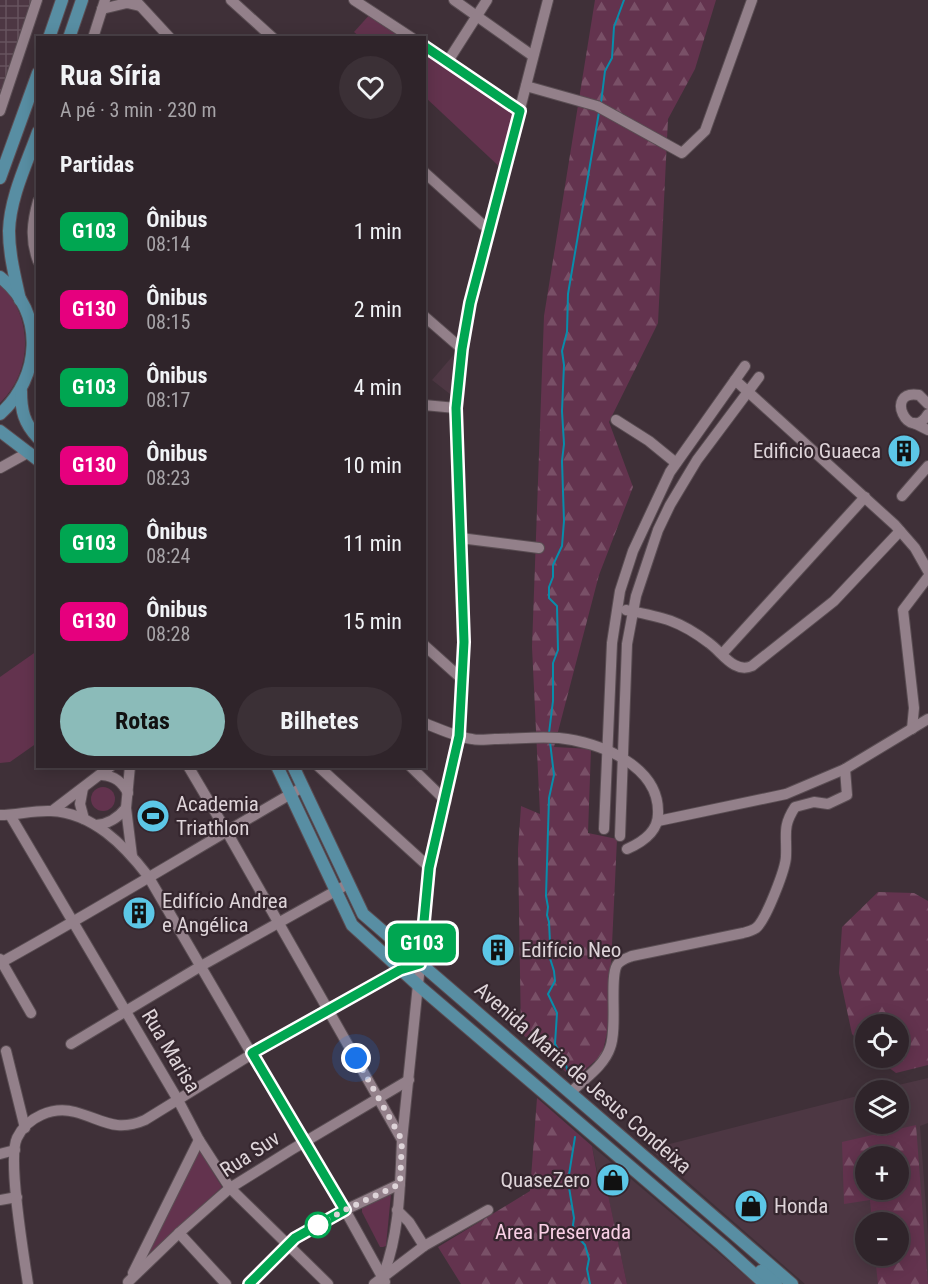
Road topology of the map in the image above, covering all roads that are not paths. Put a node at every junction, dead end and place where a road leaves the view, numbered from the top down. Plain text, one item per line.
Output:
1 (37, 0) edge
2 (62, 0) edge
3 (82, 0) edge
4 (354, 0) edge
5 (454, 0) edge
6 (487, 0) edge
7 (548, 0) edge
8 (752, 0) edge
9 (236, 2) edge
10 (138, 3) edge
11 (104, 4) edge
12 (477, 16) junction
13 (50, 36) edge
14 (70, 36) edge
15 (94, 36) edge
16 (168, 36) edge
17 (271, 36) edge
18 (409, 36) edge
19 (426, 47) edge
20 (533, 56) junction
21 (448, 61) junction
22 (36, 79) edge
23 (526, 86) junction
24 (0, 111) edge
25 (520, 111) junction
26 (36, 138) edge
27 (426, 174) edge
28 (0, 178) edge
29 (36, 211) edge
30 (490, 228) junction
31 (36, 257) edge
32 (0, 277) edge
33 (20, 300) junction
34 (426, 318) edge
35 (462, 349) junction
36 (744, 366) dead end
37 (759, 377) dead end
38 (735, 380) junction
39 (21, 391) junction
40 (748, 391) junction
41 (928, 404) edge
42 (426, 405) edge
43 (456, 408) junction
44 (0, 414) edge
45 (928, 414) edge
46 (616, 420) dead end
47 (914, 423) junction
48 (33, 425) edge
49 (928, 430) edge
50 (0, 431) edge
51 (33, 456) edge
52 (676, 463) junction
53 (928, 466) edge
54 (0, 468) edge
55 (902, 496) dead end
56 (865, 497) junction
57 (900, 531) junction
58 (460, 538) junction
59 (539, 548) dead end
60 (928, 571) edge
61 (928, 578) edge
62 (617, 608) junction
63 (633, 611) junction
64 (426, 647) edge
65 (722, 654) junction
66 (463, 680) junction
67 (914, 708) junction
68 (928, 720) edge
69 (426, 724) edge
70 (912, 729) junction
71 (459, 736) junction
72 (608, 751) junction
73 (624, 760) junction
74 (109, 768) edge
75 (130, 768) edge
76 (189, 768) edge
77 (278, 768) edge
78 (294, 768) edge
79 (320, 768) edge
80 (412, 768) edge
81 (845, 769) junction
82 (102, 775) junction
83 (303, 787) junction
84 (83, 788) junction
85 (128, 793) junction
86 (290, 794) junction
87 (446, 801) junction
88 (126, 808) junction
89 (52, 811) junction
90 (5, 815) edge
91 (84, 819) junction
92 (658, 821) junction
93 (96, 825) junction
94 (604, 830) dead end
95 (227, 832) junction
96 (620, 836) dead end
97 (627, 849) dead end
98 (132, 856) junction
99 (429, 868) junction
100 (148, 876) junction
101 (348, 884) junction
102 (334, 890) junction
103 (73, 922) junction
104 (278, 923) junction
105 (1, 961) edge
106 (420, 964) junction
107 (201, 966) junction
108 (400, 970) junction
109 (419, 986) junction
110 (125, 1011) junction
111 (329, 1011) junction
112 (31, 1013) dead end
113 (484, 1021) junction
114 (466, 1026) junction
115 (71, 1044) dead end
116 (6, 1051) dead end
117 (252, 1053) junction
118 (524, 1054) junction
119 (513, 1065) junction
120 (409, 1080) junction
121 (570, 1093) junction
122 (380, 1099) junction
123 (178, 1100) junction
124 (25, 1128) junction
125 (199, 1140) junction
126 (402, 1140) junction
127 (303, 1142) junction
128 (15, 1150) junction
129 (0, 1154) edge
130 (400, 1184) junction
131 (230, 1188) junction
132 (17, 1197) junction
133 (0, 1200) edge
134 (345, 1210) junction
135 (397, 1210) junction
136 (488, 1210) dead end
137 (179, 1233) junction
138 (735, 1234) junction
139 (288, 1244) junction
140 (722, 1245) junction
141 (424, 1246) junction
142 (381, 1282) edge
143 (129, 1283) edge
144 (28, 1284) edge
145 (226, 1284) edge
146 (249, 1284) edge
147 (328, 1284) edge
148 (765, 1284) edge
149 (776, 1284) edge
150 (785, 1284) edge
151 (792, 1284) edge

1 - 24 street
2 - 13 main road
3 - 14 main road
4 - 18 street
5 - 12 street
6 - 12 street
7 - 20 street
8 - 23 street
9 - 17 street
10 - 11 street
10 - 16 street
11 - 15 street
12 - 20 street
12 - 21 street
19 - 21 street
20 - 23 street
21 - 25 street
22 - 28 main road
23 - 25 street
25 - 30 street
26 - 33 main road
27 - 30 street
29 - 31 street
30 - 35 street
32 - 33 main road
33 - 39 main road
34 - 35 street
35 - 43 street
36 - 38 street
37 - 40 street
38 - 40 street
38 - 52 street
39 - 44 main road
39 - 48 main road
40 - 56 street
40 - 63 street
41 - 47 street
42 - 43 street
43 - 58 street
45 - 47 street
46 - 52 street
47 - 49 street
50 - 51 main road
51 - 54 street
52 - 62 street
53 - 55 street
56 - 57 street
56 - 65 street
57 - 60 street
57 - 65 street
58 - 59 street
58 - 66 street
61 - 67 street
62 - 63 street
62 - 72 street
63 - 65 street
63 - 73 street
64 - 66 street
66 - 71 street
67 - 68 street
67 - 70 street
68 - 70 street
69 - 71 street
70 - 81 street
71 - 72 street
71 - 87 street
72 - 73 street
72 - 94 street
73 - 92 street
73 - 96 street
74 - 82 street
75 - 85 street
76 - 95 street
77 - 86 main road, Avenida Maria de Jesus Condeixa
78 - 83 main road, Avenida Maria de Jesus Condeixa
79 - 99 street
80 - 87 street
81 - 92 street
81 - 121 street
82 - 84 street
82 - 85 street
83 - 86 street
83 - 101 main road, Avenida Maria de Jesus Condeixa
84 - 89 street
84 - 91 street
85 - 88 street
86 - 95 street
86 - 102 main road, Avenida Maria de Jesus Condeixa
87 - 99 street
88 - 93 street
88 - 98 street
89 - 90 street
89 - 91 street
90 - 103 street, Rua Marisa
91 - 93 street
92 - 97 street
93 - 98 street
95 - 100 street
95 - 104 street
98 - 100 street
99 - 106 street
100 - 103 street
100 - 107 street
101 - 102 street
101 - 106 main road, Avenida Maria de Jesus Condeixa
102 - 104 street
102 - 108 main road, Avenida Maria de Jesus Condeixa
103 - 105 street
103 - 110 street, Rua Marisa
104 - 107 street
104 - 111 street
105 - 112 street
106 - 108 street
106 - 109 street
106 - 113 main road, Avenida Maria de Jesus Condeixa
107 - 110 street
107 - 117 street
108 - 109 main road, Avenida Maria de Jesus Condeixa
108 - 111 street
109 - 114 main road, Avenida Maria de Jesus Condeixa
109 - 120 street
110 - 115 street
110 - 123 street, Rua Marisa
111 - 117 street
111 - 122 street
113 - 114 main road
113 - 118 main road, Avenida Maria de Jesus Condeixa
114 - 119 main road, Avenida Maria de Jesus Condeixa
116 - 124 street
117 - 123 street
117 - 127 street
118 - 119 main road
118 - 121 main road, Avenida Maria de Jesus Condeixa
119 - 140 main road, Avenida Maria de Jesus Condeixa
120 - 122 street, Rua Suv
120 - 126 street
121 - 138 main road, Avenida Maria de Jesus Condeixa
122 - 126 street
122 - 127 street, Rua Suv
123 - 124 street
123 - 125 street, Rua Marisa
124 - 128 street
125 - 131 street, Rua Marisa
125 - 143 street
126 - 130 street
127 - 131 street, Rua Suv
127 - 134 street
128 - 129 street
128 - 132 street
130 - 134 street
130 - 135 street
131 - 137 street, Rua Suv
131 - 139 street, Rua Marisa
132 - 133 street
132 - 144 street
134 - 139 street
134 - 142 street
135 - 141 street
135 - 142 street
136 - 141 street
137 - 143 street, Rua Suv
137 - 145 street
138 - 150 main road
138 - 151 main road, Avenida Maria de Jesus Condeixa
139 - 146 street
139 - 147 street, Rua Marisa
140 - 148 main road, Avenida Maria de Jesus Condeixa
140 - 149 main road
141 - 142 street

